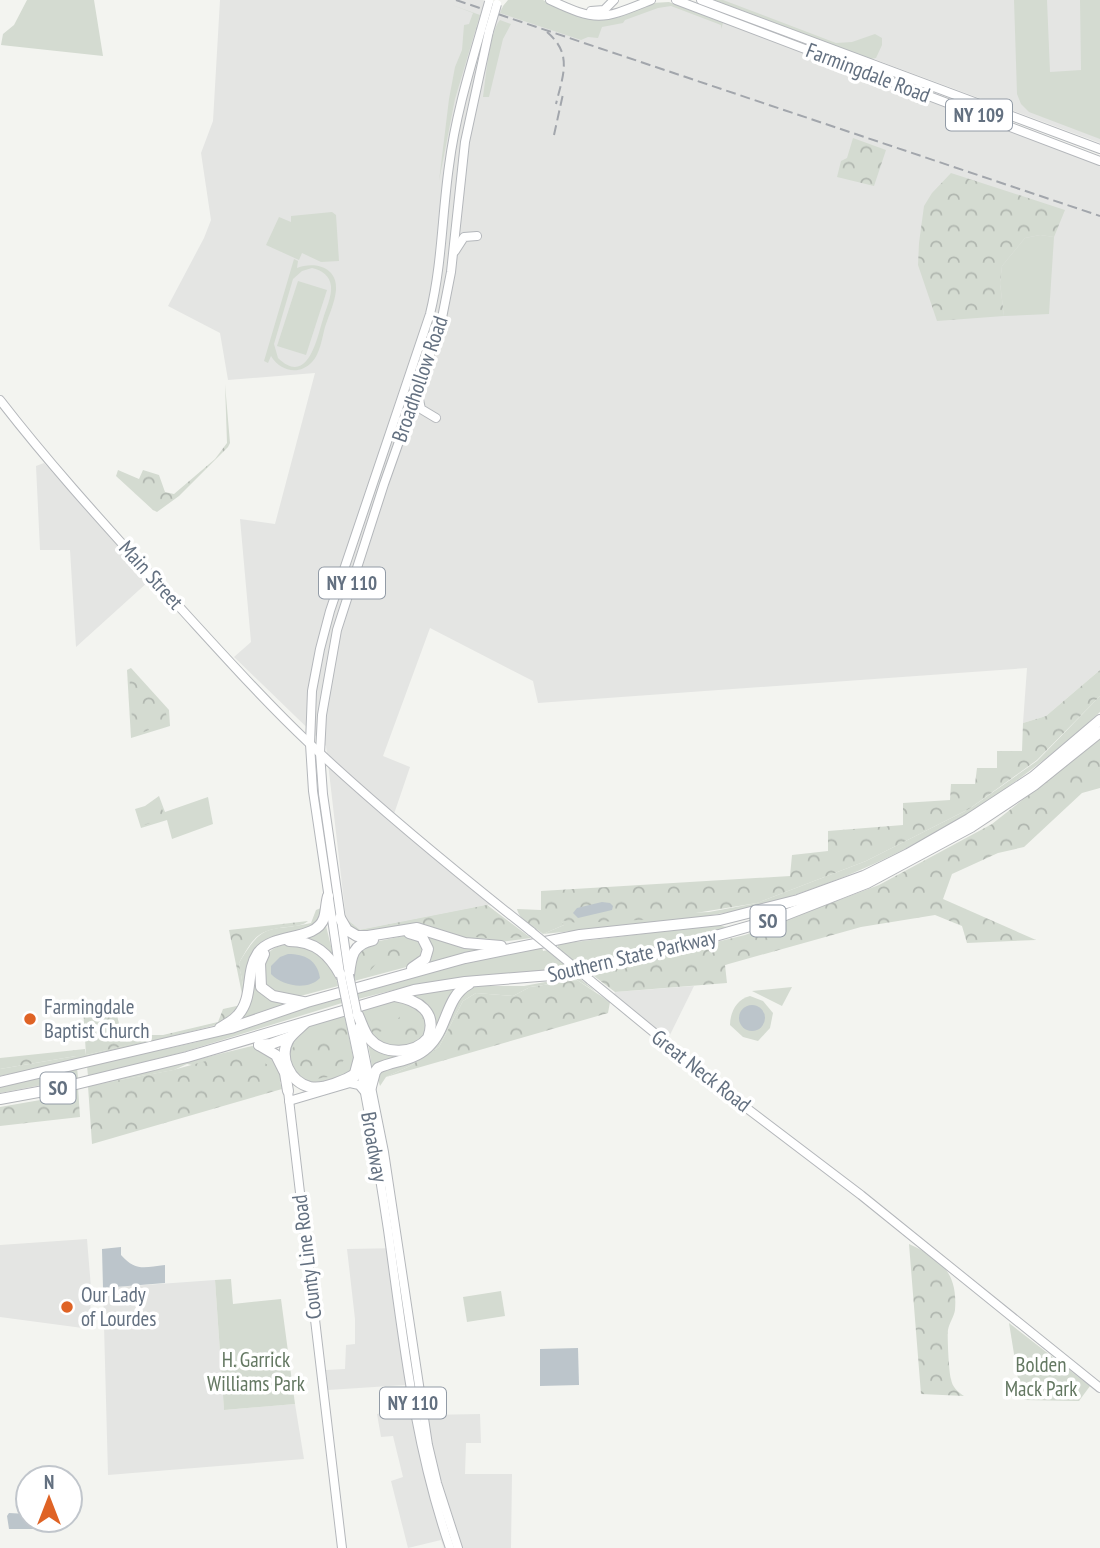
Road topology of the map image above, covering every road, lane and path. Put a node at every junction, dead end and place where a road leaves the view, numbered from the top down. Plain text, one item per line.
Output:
1 (550, 0) edge
2 (561, 0) edge
3 (614, 0) edge
4 (651, 0) edge
5 (667, 0) edge
6 (676, 0) edge
7 (701, 0) edge
8 (495, 1) edge
9 (689, 5) junction
10 (485, 31) junction
11 (878, 66) junction
12 (877, 76) junction
13 (1100, 149) edge
14 (1098, 159) edge
15 (477, 236) dead end
16 (452, 257) junction
17 (418, 390) junction
18 (0, 400) edge
19 (436, 418) dead end
20 (1100, 720) edge
21 (1100, 732) edge
22 (310, 744) junction
23 (320, 753) junction
24 (328, 896) junction
25 (340, 918) junction
26 (519, 946) junction
27 (399, 974) junction
28 (345, 975) junction
29 (475, 982) junction
30 (391, 995) junction
31 (307, 1002) junction
32 (353, 1014) junction
33 (308, 1020) junction
34 (214, 1033) junction
35 (290, 1037) junction
36 (259, 1045) junction
37 (230, 1046) junction
38 (359, 1058) junction
39 (285, 1073) junction
40 (356, 1073) junction
41 (0, 1082) edge
42 (350, 1083) junction
43 (368, 1090) junction
44 (318, 1093) junction
45 (288, 1096) junction
46 (0, 1099) edge
47 (396, 1257) junction
48 (1100, 1388) edge
49 (342, 1548) edge
50 (450, 1548) edge
51 (458, 1548) edge

1 - 4 main road
2 - 3 main road
5 - 9 main road
6 - 9 main road, Farmingdale Road / NY 109
7 - 11 main road, Farmingdale Road / NY 109
8 - 10 main road, Broadhollow Road / NY 110, bridge
9 - 12 main road, Farmingdale Road / NY 109
10 - 16 main road, Broadhollow Road / NY 110
10 - 22 main road, Broadhollow Road / NY 110
11 - 12 main road
11 - 13 main road, Farmingdale Road / NY 109
12 - 14 main road, Farmingdale Road / NY 109
15 - 16 main road
16 - 17 main road, Broadhollow Road / NY 110
17 - 19 main road
17 - 23 main road, Broadhollow Road / NY 110
18 - 22 main road, Main Street
20 - 26 highway, Southern State Parkway / SO
21 - 29 highway, Southern State Parkway / SO
22 - 23 main road, Great Neck Road
22 - 24 main road, Broadway / NY 110
23 - 25 main road, Broadway / NY 110
23 - 48 main road, Great Neck Road, bridge
24 - 28 main road, Broadway / NY 110
24 - 34 highway
25 - 26 highway
25 - 28 main road, Broadway / NY 110
26 - 27 highway, Southern State Parkway / SO
27 - 28 highway
27 - 31 highway, Southern State Parkway / SO
28 - 31 highway
28 - 32 main road, Broadway / NY 110, bridge
29 - 30 highway, Southern State Parkway / SO
29 - 43 highway
30 - 32 highway
30 - 33 highway, Southern State Parkway / SO
31 - 34 highway, Southern State Parkway / SO
32 - 38 main road, Broadway / NY 110
32 - 43 main road, Broadway / NY 110
33 - 35 highway
33 - 37 highway, Southern State Parkway / SO
34 - 41 highway, Southern State Parkway / SO
35 - 36 highway
35 - 40 highway
36 - 37 highway
36 - 39 highway
37 - 46 highway, Southern State Parkway / SO
38 - 40 highway
38 - 43 main road, Broadway / NY 110
39 - 44 highway
39 - 45 highway
40 - 42 highway
42 - 43 main road
42 - 44 main road
43 - 47 main road, Broadway / NY 110
44 - 45 main road
45 - 49 main road, County Line Road
47 - 50 main road, Broadway / NY 110
47 - 51 main road, Broadway / NY 110

